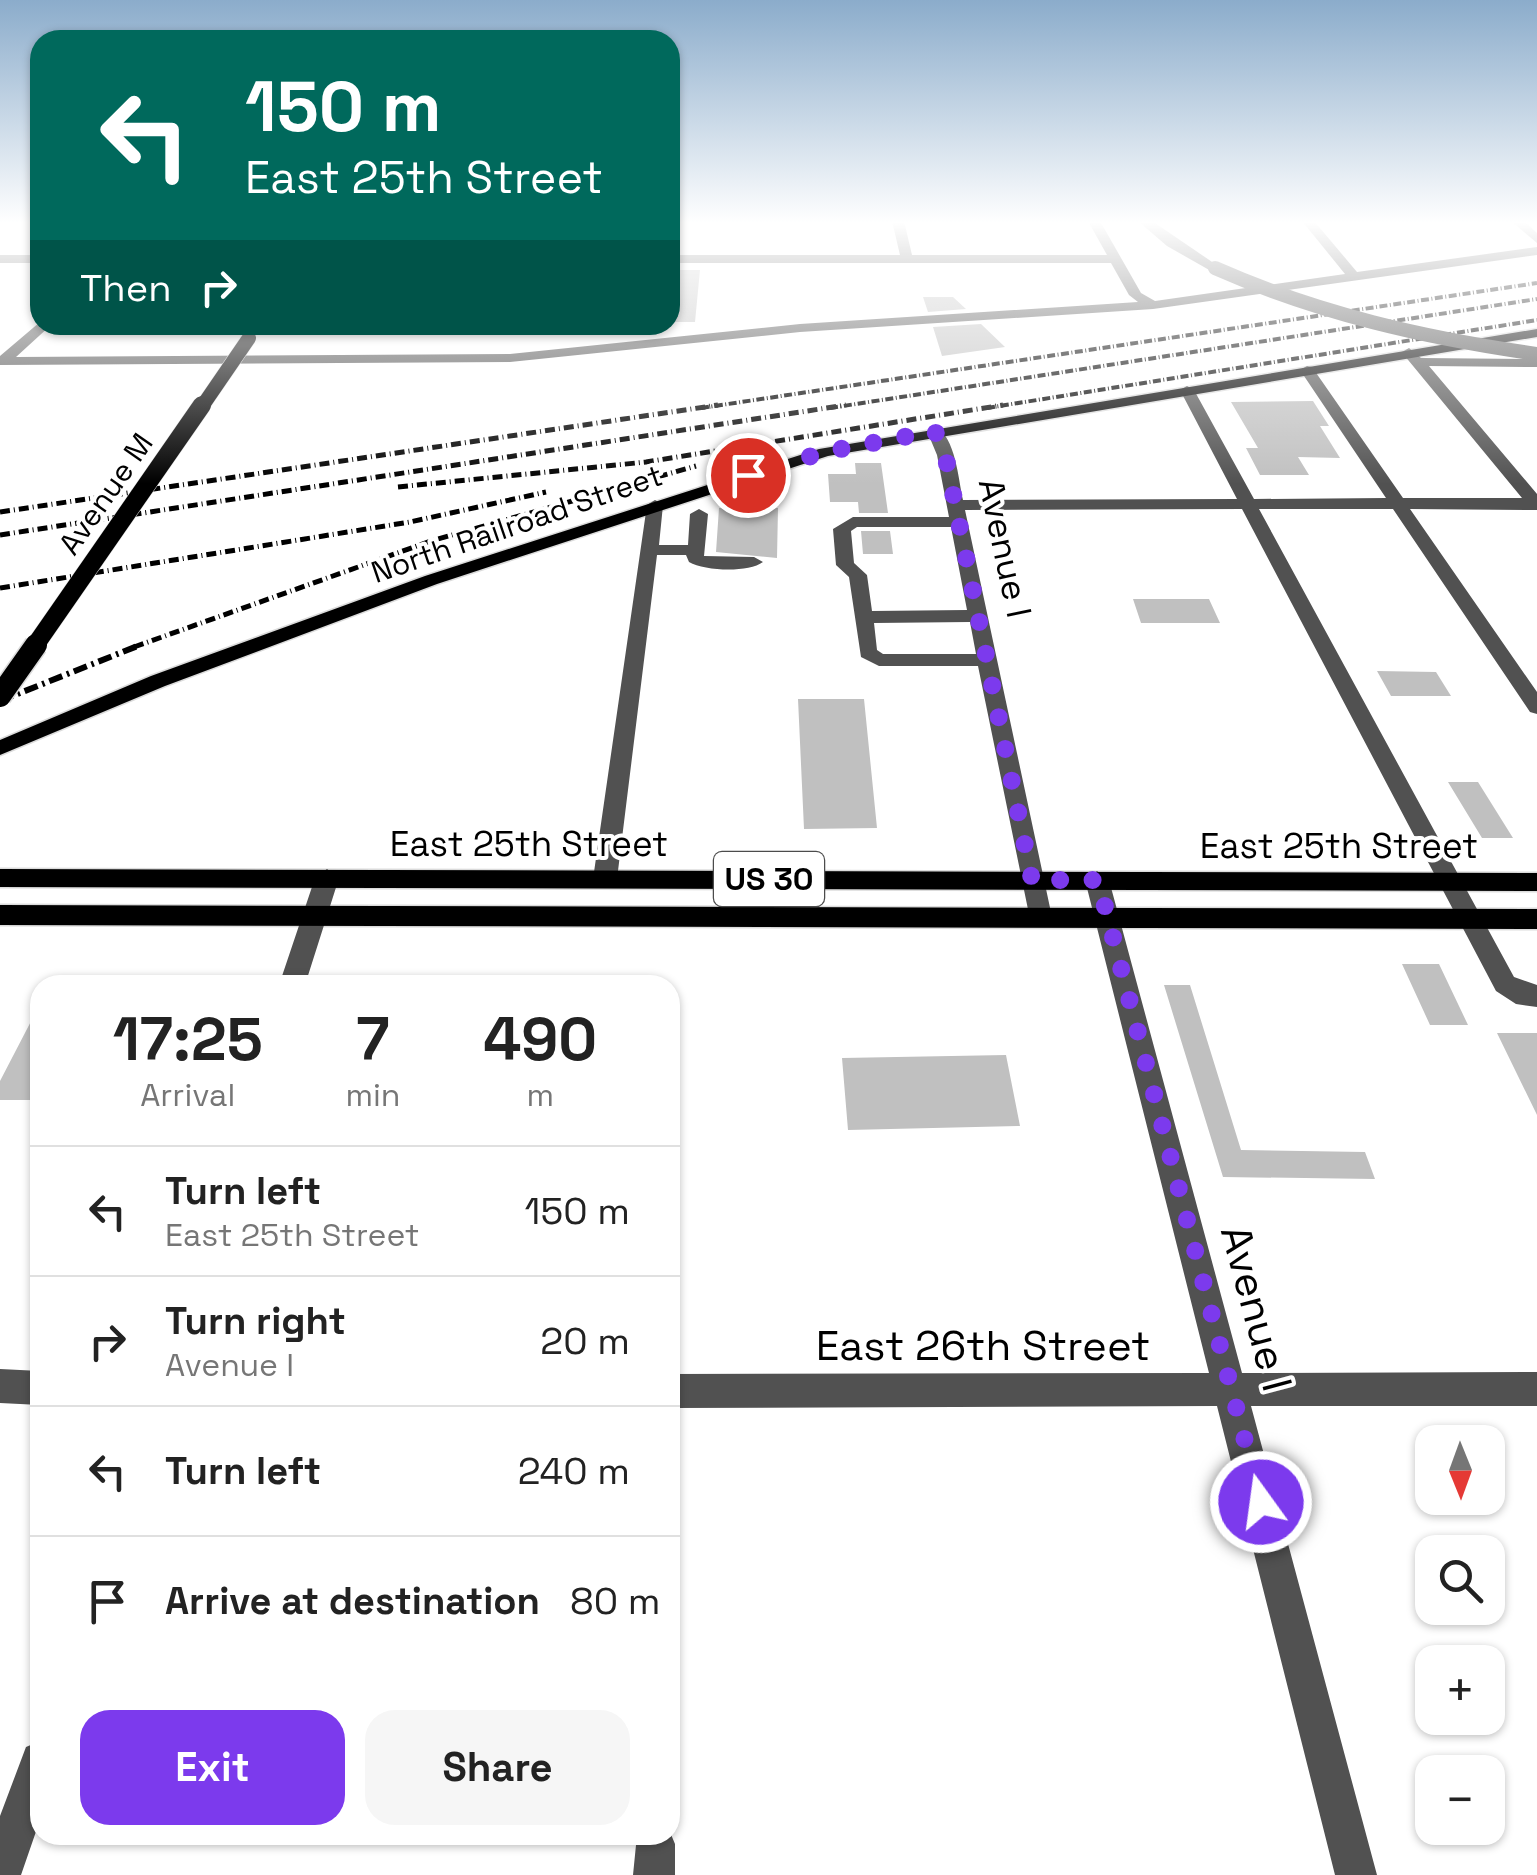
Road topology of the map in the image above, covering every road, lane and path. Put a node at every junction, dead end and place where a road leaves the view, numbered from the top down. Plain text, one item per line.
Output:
1 (1099, 308) edge
2 (1321, 308) edge
3 (1537, 334) edge
4 (32, 335) edge
5 (251, 335) edge
6 (1537, 354) edge
7 (1413, 357) junction
8 (1, 361) edge
9 (1537, 363) edge
10 (1306, 370) junction
11 (1187, 390) junction
12 (935, 431) junction
13 (1248, 503) junction
14 (1395, 503) junction
15 (1536, 503) edge
16 (655, 506) junction
17 (957, 513) junction
18 (699, 514) dead end
19 (649, 550) junction
20 (696, 550) junction
21 (754, 562) dead end
22 (978, 616) junction
23 (863, 617) junction
24 (987, 660) junction
25 (0, 696) edge
26 (1537, 707) edge
27 (60, 722) junction
28 (0, 748) edge
29 (0, 756) edge
30 (0, 878) edge
31 (327, 878) junction
32 (605, 879) junction
33 (1032, 880) junction
34 (1098, 880) junction
35 (1448, 882) junction
36 (1537, 882) edge
37 (0, 915) edge
38 (314, 916) junction
39 (1040, 918) junction
40 (1108, 918) junction
41 (1537, 919) edge
42 (1469, 920) junction
43 (295, 975) edge
44 (1537, 996) edge
45 (0, 1386) edge
46 (30, 1388) edge
47 (1537, 1389) edge
48 (1232, 1390) junction
49 (680, 1391) edge
50 (30, 1790) edge
51 (0, 1875) edge
52 (1356, 1875) edge

1 - 8 street
2 - 6 street, bridge
3 - 7 main road, North Railroad Street
4 - 8 street
5 - 25 main road, Avenue M, bridge
7 - 9 street
7 - 10 main road, North Railroad Street
7 - 15 street
10 - 11 main road, North Railroad Street
10 - 14 street
11 - 12 main road, North Railroad Street
11 - 13 street
12 - 16 main road, North Railroad Street
12 - 17 street, Avenue I
13 - 14 street
13 - 17 street
13 - 35 street
14 - 15 street
14 - 26 street
16 - 19 street
16 - 27 main road, North Railroad Street
17 - 22 street, Avenue I
17 - 23 street
18 - 20 street
19 - 20 street
19 - 32 street
20 - 21 street
22 - 23 street
22 - 24 street, Avenue I
23 - 24 street
24 - 33 street, Avenue I
27 - 28 main road
27 - 29 main road
30 - 31 main road, East 25th Street / US 30
31 - 32 main road, East 25th Street / US 30
31 - 38 street
32 - 33 main road, East 25th Street / US 30
33 - 34 main road, East 25th Street / US 30
33 - 39 street, Avenue I
34 - 35 main road, East 25th Street / US 30
34 - 40 street, Avenue I
35 - 36 main road, East 25th Street / US 30
35 - 42 street
37 - 38 main road, East 25th Street / US 30
38 - 39 main road, East 25th Street / US 30
38 - 43 street
39 - 40 main road, East 25th Street / US 30
40 - 42 main road, East 25th Street / US 30
40 - 48 street, Avenue I
41 - 42 main road, East 25th Street / US 30
42 - 44 street
45 - 46 street
47 - 48 street, East 26th Street
48 - 49 street, East 26th Street
48 - 52 street, Avenue I
50 - 51 street

